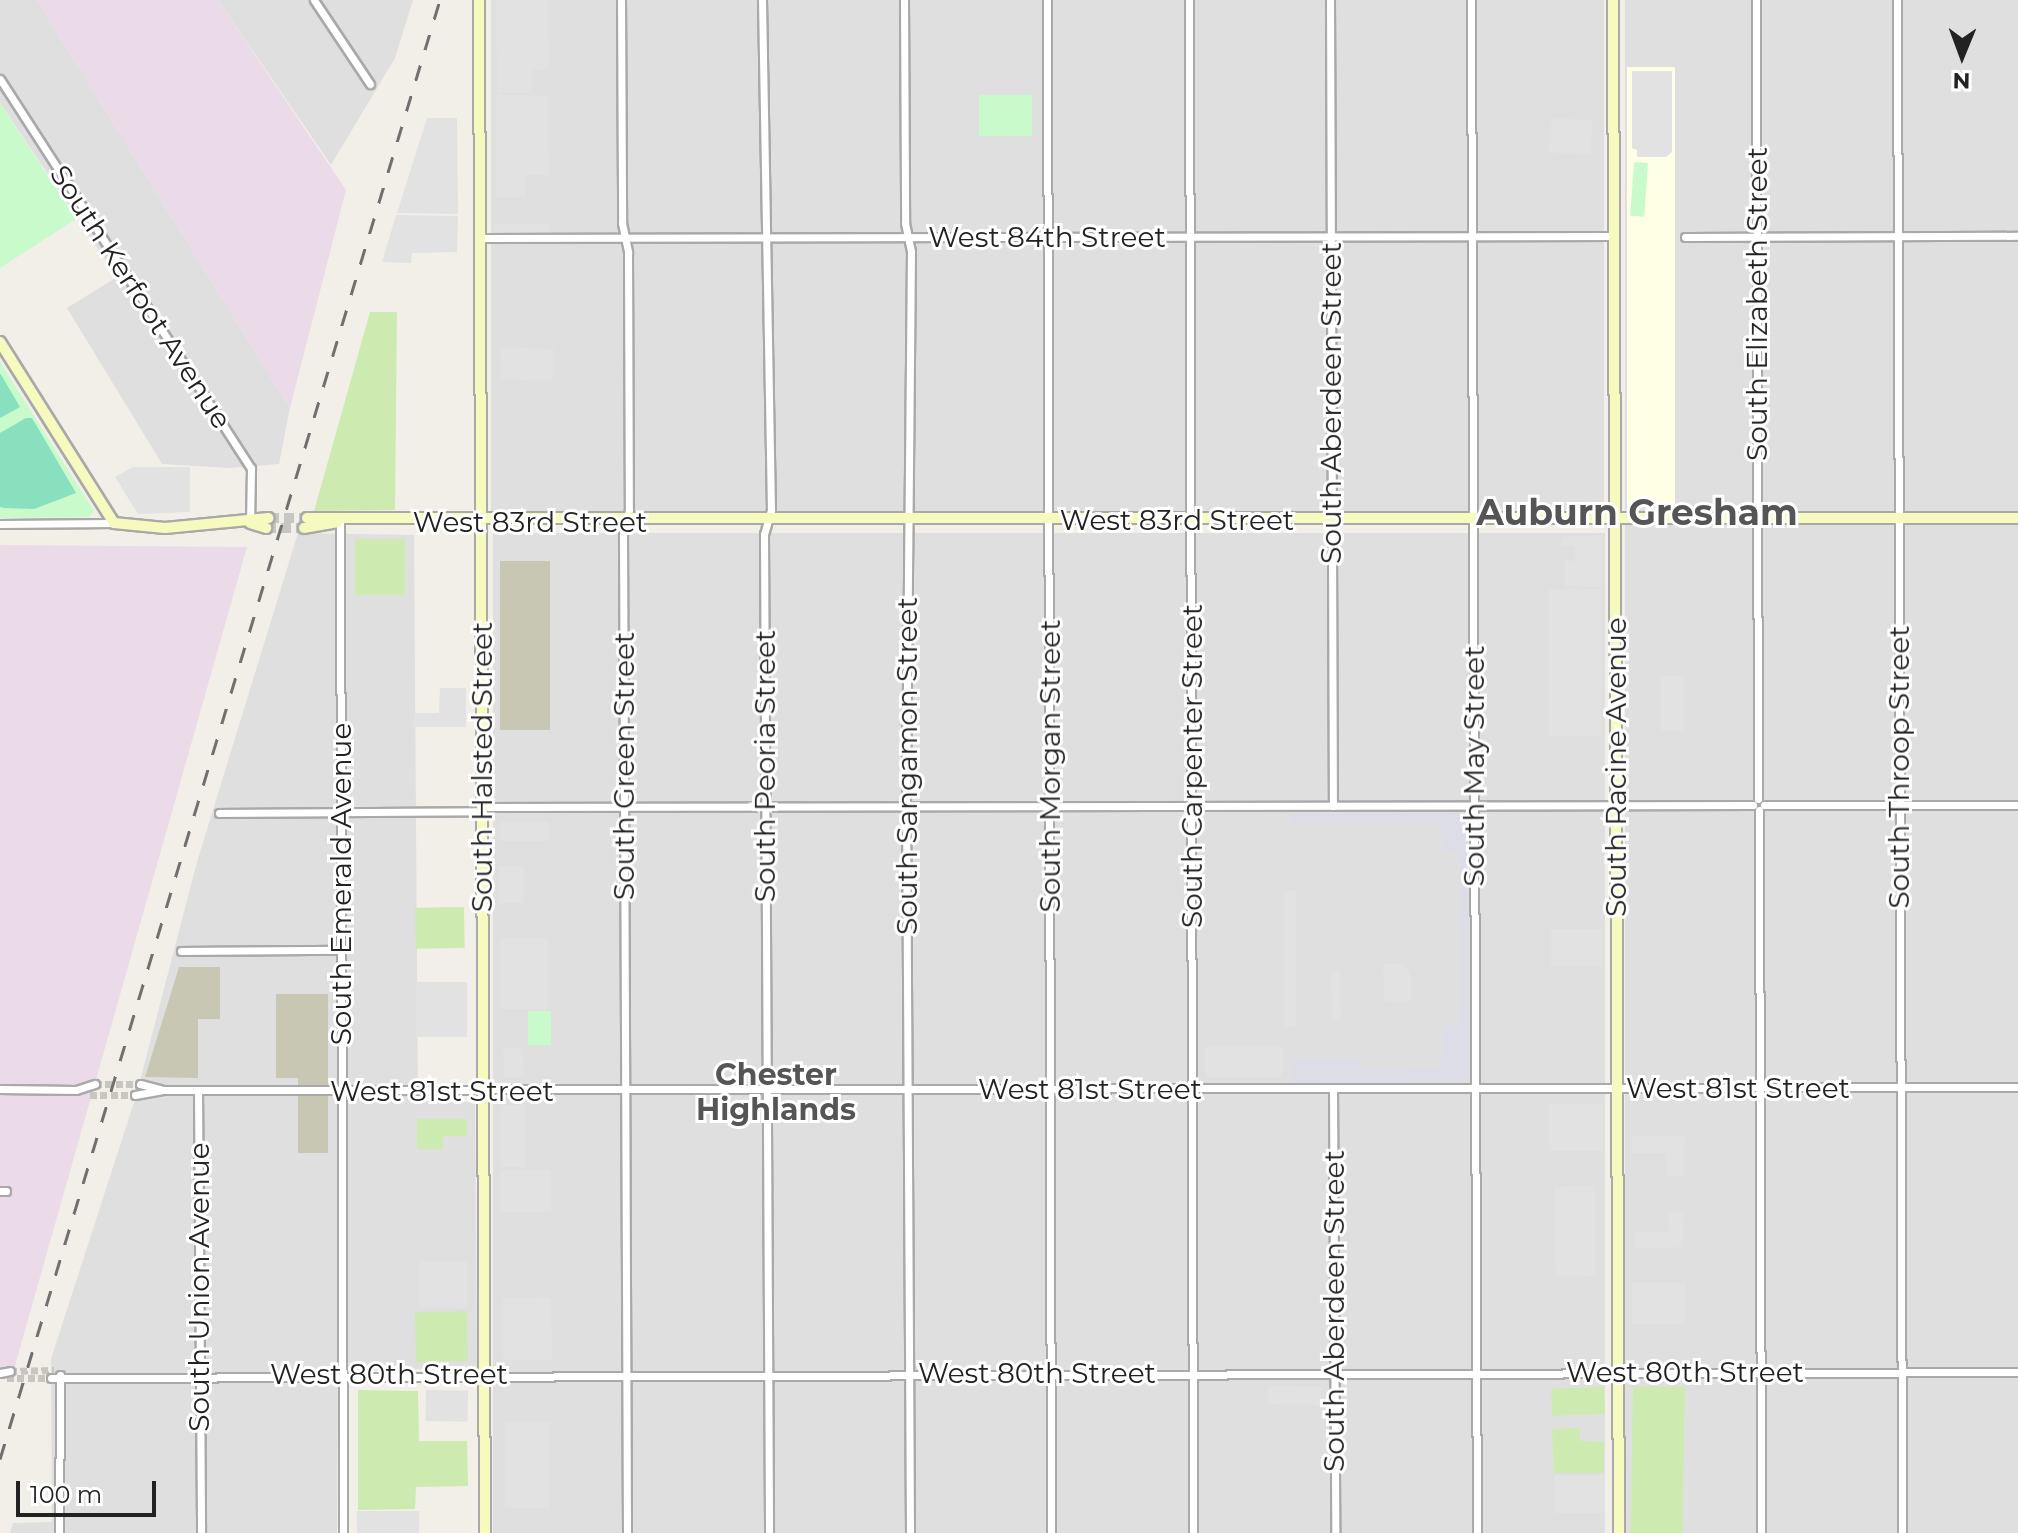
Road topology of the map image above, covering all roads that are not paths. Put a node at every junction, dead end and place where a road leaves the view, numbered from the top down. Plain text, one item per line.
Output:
1 (314, 0) edge
2 (479, 0) edge
3 (621, 0) edge
4 (762, 0) edge
5 (904, 0) edge
6 (1047, 0) edge
7 (1189, 0) edge
8 (1330, 0) edge
9 (1471, 0) edge
10 (1613, 0) edge
11 (1756, 0) edge
12 (1897, 0) edge
13 (0, 79) edge
14 (370, 84) dead end
15 (1614, 236) junction
16 (1898, 236) junction
17 (2018, 236) edge
18 (625, 237) junction
19 (766, 237) junction
20 (908, 237) junction
21 (1048, 237) junction
22 (1190, 237) junction
23 (1331, 237) junction
24 (1474, 237) junction
25 (1685, 237) dead end
26 (1757, 237) junction
27 (480, 238) junction
28 (0, 342) edge
29 (2018, 518) edge
30 (1615, 519) junction
31 (1758, 519) junction
32 (1899, 519) junction
33 (1049, 520) junction
34 (1191, 520) junction
35 (1332, 520) junction
36 (1473, 520) junction
37 (768, 521) junction
38 (909, 521) junction
39 (339, 522) junction
40 (481, 522) junction
41 (626, 522) junction
42 (114, 523) junction
43 (250, 523) junction
44 (267, 523) tunnel mouth
45 (306, 523) tunnel mouth
46 (0, 524) edge
47 (1475, 805) junction
48 (1616, 805) junction
49 (1758, 805) junction
50 (1899, 805) junction
51 (2018, 805) edge
52 (765, 806) junction
53 (906, 806) junction
54 (1050, 806) junction
55 (1192, 806) junction
56 (1333, 806) junction
57 (624, 807) junction
58 (482, 809) junction
59 (341, 812) junction
60 (219, 813) dead end
61 (341, 950) junction
62 (181, 951) dead end
63 (95, 1084) tunnel mouth
64 (140, 1084) tunnel mouth
65 (1900, 1087) junction
66 (2018, 1087) edge
67 (1333, 1088) junction
68 (1474, 1088) junction
69 (1617, 1088) junction
70 (1760, 1088) junction
71 (0, 1089) edge
72 (908, 1089) junction
73 (1050, 1089) junction
74 (1193, 1089) junction
75 (76, 1090) junction
76 (162, 1090) junction
77 (198, 1090) junction
78 (483, 1090) junction
79 (625, 1090) junction
80 (766, 1090) junction
81 (341, 1091) junction
82 (90, 1095) tunnel mouth
83 (135, 1095) tunnel mouth
84 (1476, 1372) junction
85 (1618, 1372) junction
86 (1761, 1372) junction
87 (1901, 1372) junction
88 (2018, 1372) edge
89 (768, 1373) junction
90 (910, 1373) junction
91 (1051, 1373) junction
92 (1194, 1373) junction
93 (1335, 1373) junction
94 (485, 1374) junction
95 (627, 1374) junction
96 (200, 1375) junction
97 (342, 1375) junction
98 (59, 1533) edge
99 (201, 1533) edge
100 (343, 1533) edge
101 (485, 1533) edge
102 (627, 1533) edge
103 (769, 1533) edge
104 (910, 1533) edge
105 (1051, 1533) edge
106 (1193, 1533) edge
107 (1335, 1533) edge
108 (1477, 1533) edge
109 (1619, 1533) edge
110 (1761, 1533) edge
111 (1902, 1533) edge

1 - 14 street
2 - 27 street, South Halsted Street
3 - 18 street, South Green Street
4 - 19 street, South Peoria Street
5 - 20 street, South Sangamon Street
6 - 21 street, South Morgan Street
7 - 22 street, South Carpenter Street
8 - 23 street, South Aberdeen Street
9 - 24 street, South May Street
10 - 15 street, South Racine Avenue
11 - 26 street, South Elizabeth Street
12 - 16 street, South Throop Street
13 - 43 street, South Kerfoot Avenue
15 - 24 street, West 84th Street
15 - 30 street, South Racine Avenue
16 - 17 street
16 - 26 street
16 - 32 street, South Throop Street
18 - 19 street, West 84th Street
18 - 27 street, West 84th Street
18 - 41 street, South Green Street
19 - 20 street, West 84th Street
19 - 37 street, South Peoria Street
20 - 21 street, West 84th Street
20 - 38 street, South Sangamon Street
21 - 22 street, West 84th Street
21 - 33 street, South Morgan Street
22 - 23 street, West 84th Street
22 - 34 street, South Carpenter Street
23 - 24 street, West 84th Street
23 - 35 street, South Aberdeen Street
24 - 36 street, South May Street
25 - 26 street
26 - 31 street, South Elizabeth Street
27 - 40 street, South Halsted Street
28 - 42 street
29 - 32 street, West 83rd Street
30 - 31 street, West 83rd Street
30 - 36 street, West 83rd Street
30 - 48 street, South Racine Avenue
31 - 32 street, West 83rd Street
31 - 49 street, South Elizabeth Street
32 - 50 street, South Throop Street
33 - 34 street, West 83rd Street
33 - 38 street, West 83rd Street
33 - 54 street, South Morgan Street
34 - 35 street, West 83rd Street
34 - 55 street, South Carpenter Street
35 - 36 street, West 83rd Street
35 - 56 street, South Aberdeen Street
36 - 47 street, South May Street
37 - 38 street, West 83rd Street
37 - 41 street, West 83rd Street
37 - 52 street, South Peoria Street
38 - 53 street, South Sangamon Street
39 - 40 street, West 83rd Street
39 - 45 street, West 83rd Street
39 - 59 street, South Emerald Avenue
40 - 41 street, West 83rd Street
40 - 58 street, South Halsted Street
41 - 57 street, South Green Street
42 - 43 street
42 - 46 street
43 - 44 street
47 - 48 street
47 - 56 street
47 - 68 street, South May Street
48 - 49 street
48 - 69 street, South Racine Avenue
49 - 50 street
49 - 70 street, South Elizabeth Street
50 - 51 street
50 - 65 street, South Throop Street
52 - 53 street
52 - 57 street
52 - 80 street, South Peoria Street
53 - 54 street
53 - 72 street, South Sangamon Street
54 - 55 street
54 - 73 street, South Morgan Street
55 - 56 street
55 - 74 street, South Carpenter Street
57 - 58 street
57 - 79 street, South Green Street
58 - 59 street
58 - 78 street, South Halsted Street
59 - 60 street
59 - 61 street, South Emerald Avenue
61 - 62 street
61 - 81 street, South Emerald Avenue
63 - 75 street
64 - 76 street, West 81st Street
65 - 66 street, West 81st Street
65 - 70 street, West 81st Street
65 - 87 street, South Throop Street
67 - 68 street, West 81st Street
67 - 74 street, West 81st Street
67 - 93 street, South Aberdeen Street
68 - 69 street, West 81st Street
68 - 84 street, South May Street
69 - 70 street, West 81st Street
69 - 85 street, South Racine Avenue
70 - 86 street, South Elizabeth Street
71 - 75 street
72 - 73 street, West 81st Street
72 - 80 street, West 81st Street
72 - 90 street, South Sangamon Street
73 - 74 street, West 81st Street
73 - 91 street, South Morgan Street
74 - 92 street, South Carpenter Street
75 - 82 street
76 - 77 street, West 81st Street
76 - 83 street, West 81st Street
77 - 81 street, West 81st Street
77 - 96 street, South Union Avenue
78 - 79 street, West 81st Street
78 - 81 street, West 81st Street
78 - 94 street, South Halsted Street
79 - 80 street, West 81st Street
79 - 95 street, South Green Street
80 - 89 street, South Peoria Street
81 - 97 street, South Emerald Avenue
84 - 85 street, West 80th Street
84 - 93 street, West 80th Street
84 - 108 street, South May Street
85 - 86 street, West 80th Street
85 - 109 street, South Racine Avenue
86 - 87 street, West 80th Street
86 - 110 street, South Elizabeth Street
87 - 88 street, West 80th Street
87 - 111 street, South Throop Street
89 - 90 street, West 80th Street
89 - 95 street, West 80th Street
89 - 103 street, South Peoria Street
90 - 91 street, West 80th Street
90 - 104 street, South Sangamon Street
91 - 92 street, West 80th Street
91 - 105 street, South Morgan Street
92 - 93 street, West 80th Street
92 - 106 street, South Carpenter Street
93 - 107 street, South Aberdeen Street
94 - 95 street, West 80th Street
94 - 97 street, West 80th Street
94 - 101 street, South Halsted Street
95 - 102 street, South Green Street
96 - 97 street, West 80th Street
96 - 98 street, West 80th Street
96 - 99 street, South Union Avenue
97 - 100 street, South Emerald Avenue

